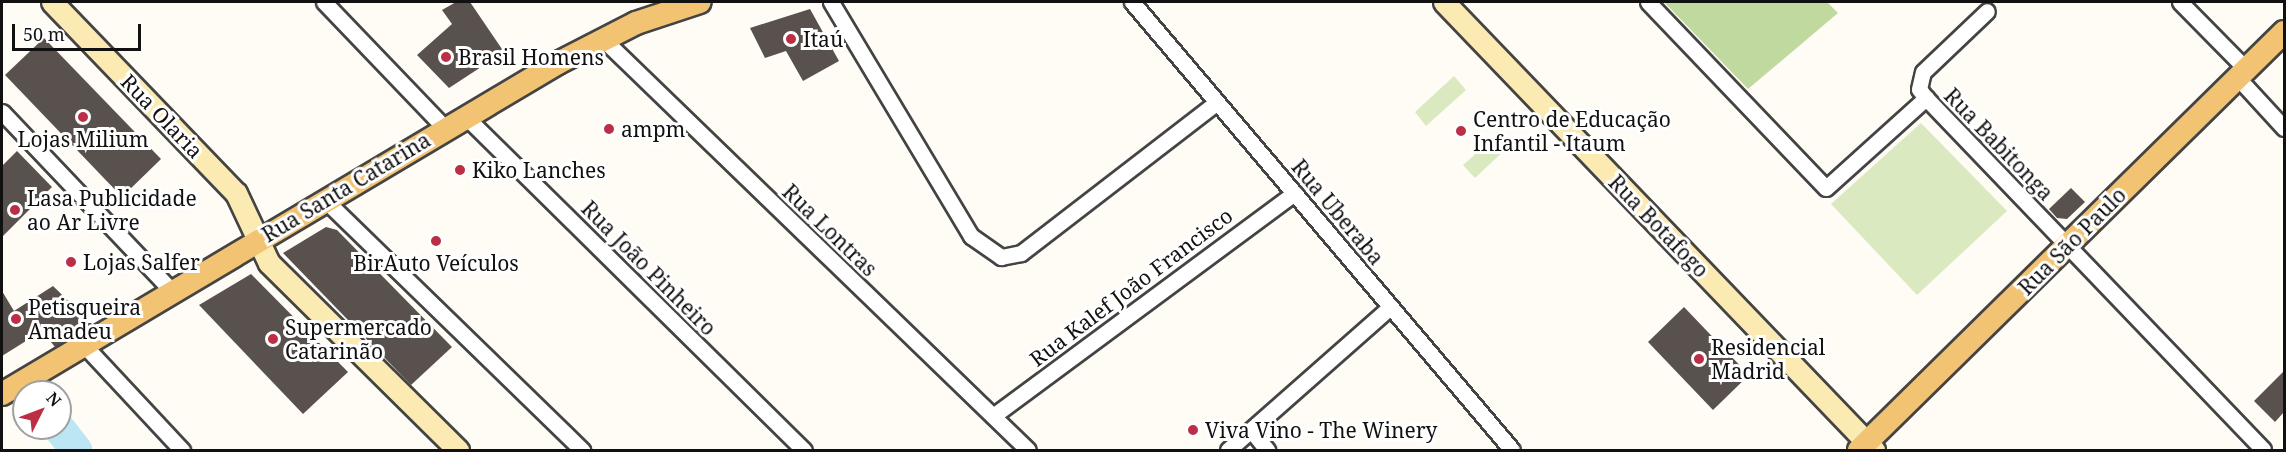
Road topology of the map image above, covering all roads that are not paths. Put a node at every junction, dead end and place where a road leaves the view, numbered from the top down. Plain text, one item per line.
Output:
1 (52, 2) edge
2 (324, 2) edge
3 (700, 2) edge
4 (831, 2) edge
5 (1132, 2) edge
6 (1444, 2) edge
7 (1648, 2) edge
8 (2180, 2) edge
9 (668, 6) edge
10 (1988, 11) dead end
11 (2284, 32) edge
12 (603, 39) junction
13 (2242, 74) junction
14 (1926, 98) junction
15 (1217, 102) junction
16 (2, 112) edge
17 (465, 116) junction
18 (445, 128) junction
19 (2284, 128) edge
20 (1294, 193) junction
21 (325, 200) junction
22 (258, 240) junction
23 (2067, 246) junction
24 (172, 291) junction
25 (1390, 307) junction
26 (84, 345) junction
27 (2, 394) edge
28 (993, 416) junction
29 (1251, 430) junction
30 (1867, 448) edge
31 (182, 450) edge
32 (459, 450) edge
33 (582, 450) edge
34 (804, 450) edge
35 (1028, 450) edge
36 (1228, 450) edge
37 (1267, 450) edge
38 (1512, 450) edge
39 (2263, 450) edge

1 - 22 street, Rua Olaria
2 - 18 street
3 - 9 main road, Rua Santa Catarina
4 - 15 street
5 - 15 street, Rua Uberaba
6 - 30 street, Rua Botafogo
7 - 14 street, Rua Babitonga
8 - 13 street
9 - 12 main road, Rua Santa Catarina
10 - 14 street
11 - 13 main road, Rua São Paulo
12 - 17 main road, Rua Santa Catarina
12 - 28 street, Rua Lontras
13 - 19 street
13 - 23 main road, Rua São Paulo
14 - 23 street, Rua Babitonga
15 - 20 street, Rua Uberaba
16 - 24 street
17 - 18 main road, Rua Santa Catarina
17 - 34 street, Rua João Pinheiro
18 - 21 main road, Rua Santa Catarina
20 - 25 street, Rua Uberaba
20 - 28 street, Rua Kalef João Francisco
21 - 22 main road, Rua Santa Catarina
21 - 33 street
22 - 24 main road, Rua Santa Catarina
22 - 32 street, Rua Olaria
23 - 30 main road, Rua São Paulo
23 - 39 street, Rua Babitonga
24 - 26 main road, Rua Santa Catarina
25 - 29 street
25 - 38 street, Rua Uberaba
26 - 27 main road, Rua Santa Catarina
26 - 31 street
28 - 35 street, Rua Lontras
29 - 36 street
29 - 37 street

